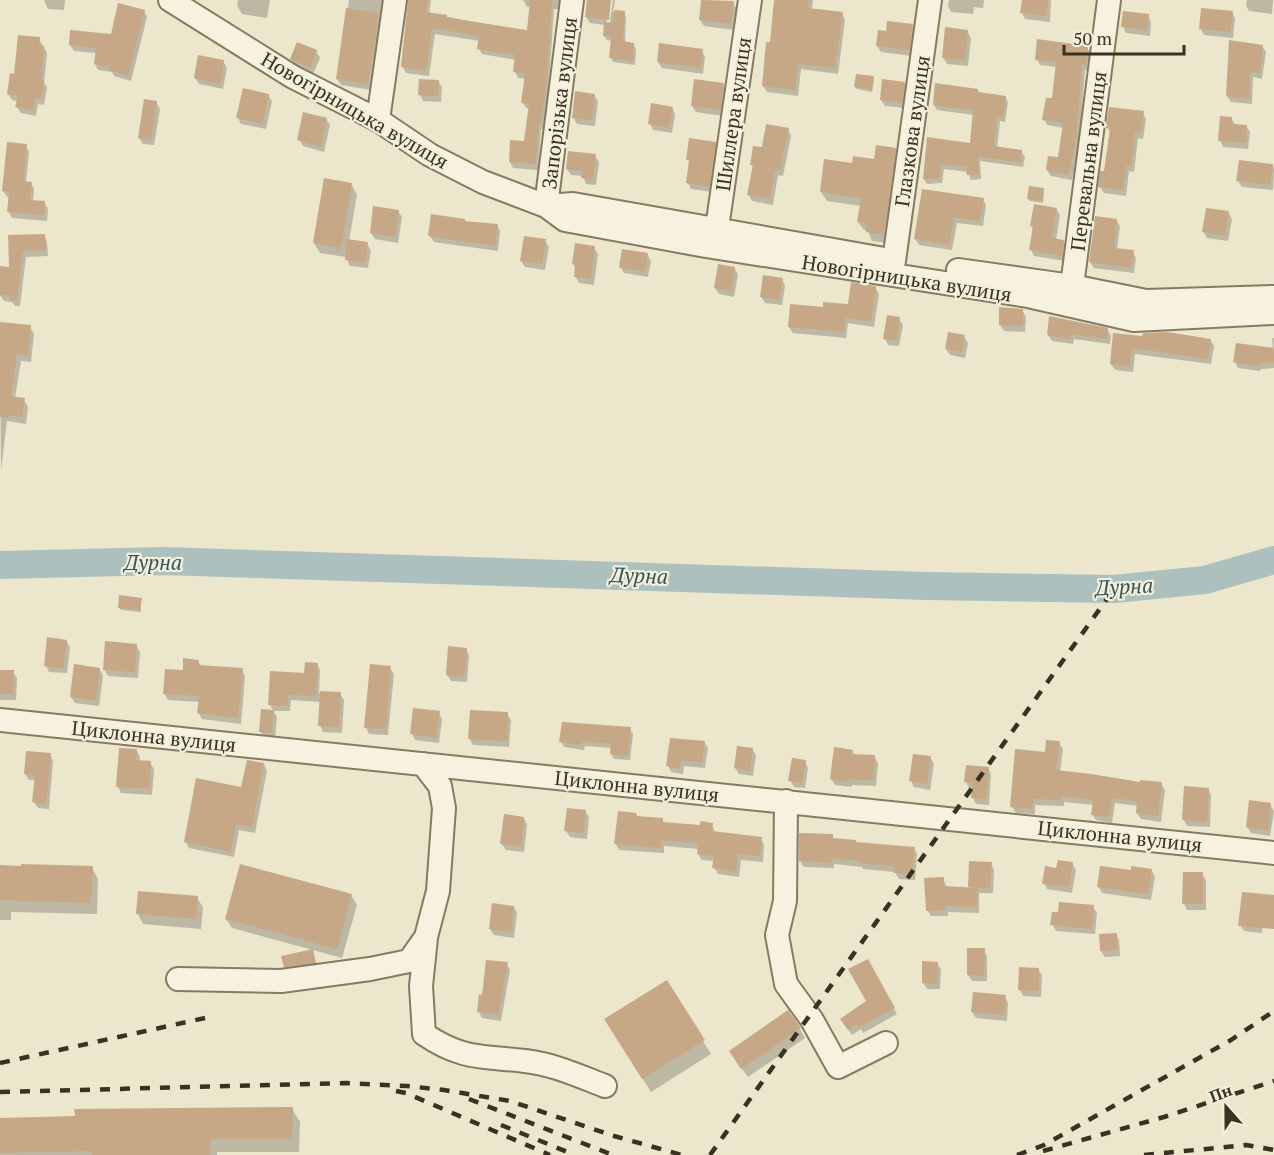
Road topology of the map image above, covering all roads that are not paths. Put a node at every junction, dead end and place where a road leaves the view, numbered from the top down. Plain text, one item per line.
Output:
1 (170, 0) edge
2 (394, 0) edge
3 (572, 0) edge
4 (750, 0) edge
5 (930, 0) edge
6 (1109, 0) edge
7 (204, 10) edge
8 (378, 120) junction
9 (546, 206) junction
10 (717, 228) junction
11 (894, 261) junction
12 (1072, 286) junction
13 (1274, 297) edge
14 (1274, 314) edge
15 (0, 720) edge
16 (423, 764) junction
17 (786, 801) junction
18 (1274, 852) edge
19 (426, 937) junction
20 (178, 979) dead end
21 (886, 1043) dead end
22 (605, 1086) dead end

1 - 7 street, Новогірницька вулиця
2 - 8 street
3 - 9 street, Запорізька вулиця
4 - 10 street, Шиллера вулиця
5 - 11 street, Глазкова вулиця
6 - 12 street, Перевальна вулиця
7 - 8 street, Новогірницька вулиця
8 - 9 street, Новогірницька вулиця
9 - 10 street, Новогірницька вулиця
9 - 14 street, Новогірницька вулиця
10 - 11 street, Новогірницька вулиця
11 - 12 street, Новогірницька вулиця
12 - 13 street, Новогірницька вулиця
15 - 16 street, Циклонна вулиця
16 - 17 street, Циклонна вулиця
16 - 19 street
17 - 18 street, Циклонна вулиця
17 - 21 street
19 - 20 street
19 - 22 street

